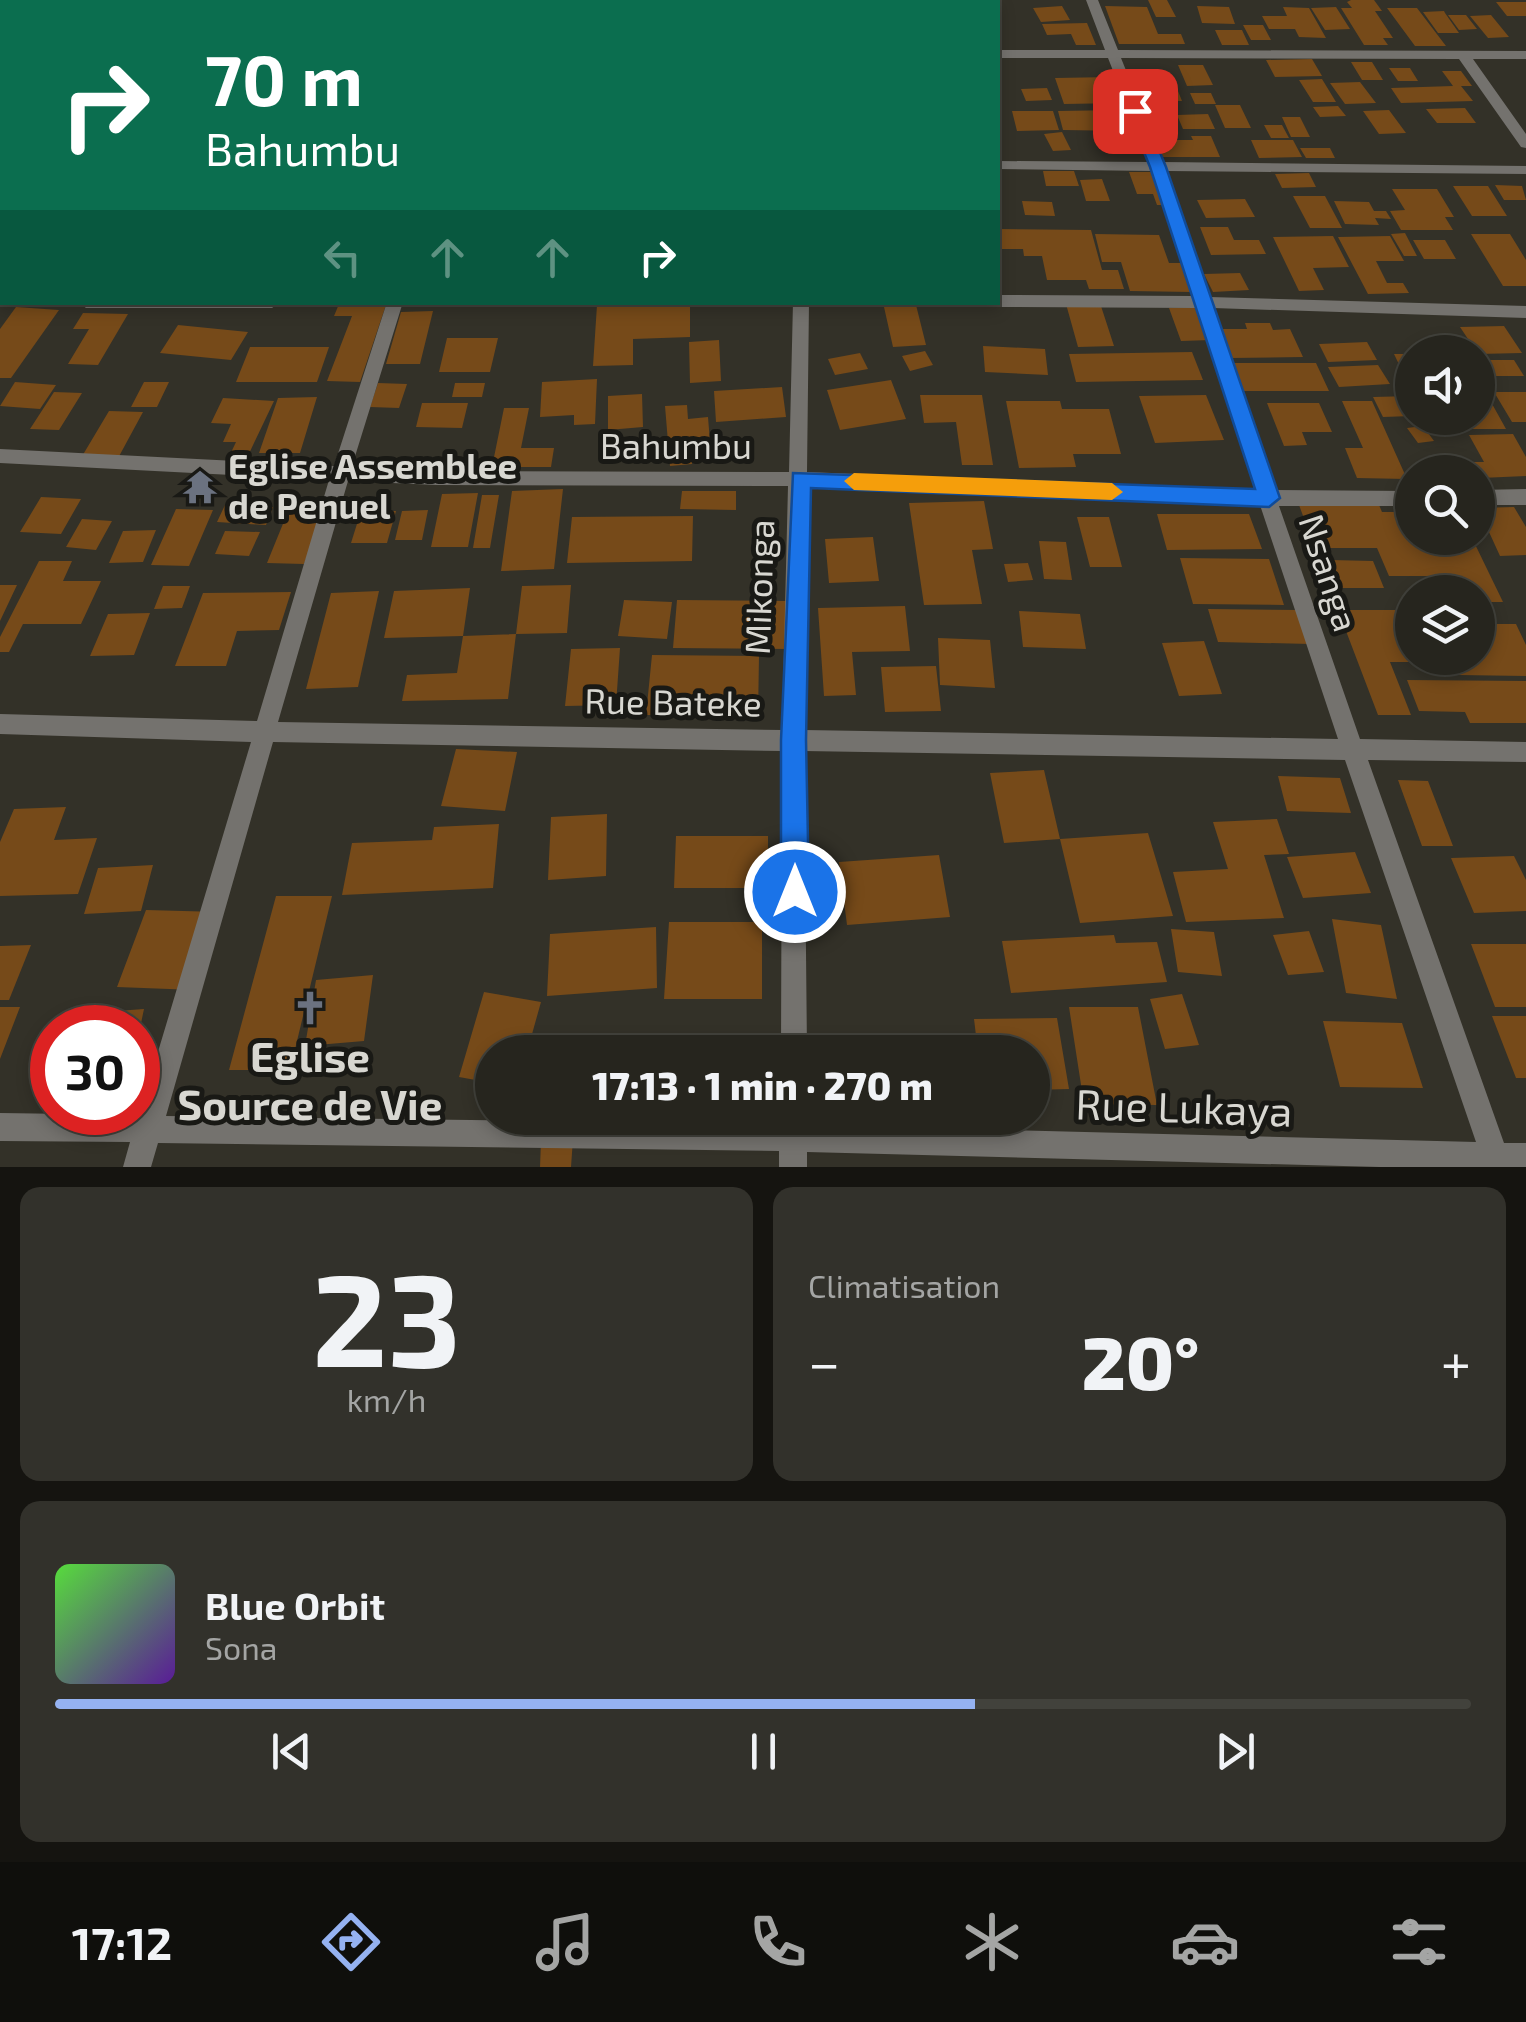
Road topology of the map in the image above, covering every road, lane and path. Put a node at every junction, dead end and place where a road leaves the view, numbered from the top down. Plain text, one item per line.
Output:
1 (1092, 0) edge
2 (1000, 54) edge
3 (1112, 55) junction
4 (1464, 56) junction
5 (1526, 56) edge
6 (1526, 144) edge
7 (1000, 165) edge
8 (1158, 167) junction
9 (1526, 170) edge
10 (1000, 301) edge
11 (1202, 302) junction
12 (394, 305) edge
13 (801, 305) edge
14 (1526, 312) edge
15 (0, 456) edge
16 (340, 475) junction
17 (800, 479) junction
18 (1526, 497) edge
19 (1269, 498) junction
20 (1395, 498) edge
21 (1495, 498) edge
22 (0, 724) edge
23 (267, 732) junction
24 (794, 740) junction
25 (1354, 748) junction
26 (1526, 752) edge
27 (794, 1035) edge
28 (160, 1090) edge
29 (0, 1128) edge
30 (30, 1128) edge
31 (475, 1129) edge
32 (160, 1130) edge
33 (147, 1135) edge
34 (793, 1135) edge
35 (938, 1135) edge
36 (1526, 1157) edge
37 (1497, 1162) edge
38 (137, 1167) edge
39 (794, 1167) edge

1 - 3 street, Nsanga
2 - 3 street
3 - 4 street
3 - 8 street, Nsanga
4 - 5 street
4 - 6 street
7 - 8 street
8 - 9 street
8 - 11 street, Nsanga
10 - 11 street
11 - 14 street
11 - 19 street, Nsanga
12 - 16 street
13 - 17 street, Mikonga
15 - 16 street, Bahumbu
16 - 17 street, Bahumbu
16 - 23 street
17 - 19 street, Bahumbu
17 - 24 street, Mikonga
18 - 21 street
19 - 20 street, Bahumbu
19 - 25 street, Nsanga
22 - 23 street, Rue Bateke
23 - 24 street, Rue Bateke
23 - 28 street
24 - 25 street, Rue Bateke
24 - 27 street, Mikonga
25 - 26 street, Rue Bateke
25 - 37 street, Nsanga
29 - 30 street, Rue Lukaya
31 - 32 street, Rue Lukaya
33 - 38 street
34 - 39 street
35 - 37 street, Rue Lukaya
36 - 37 street, Rue Lukaya

